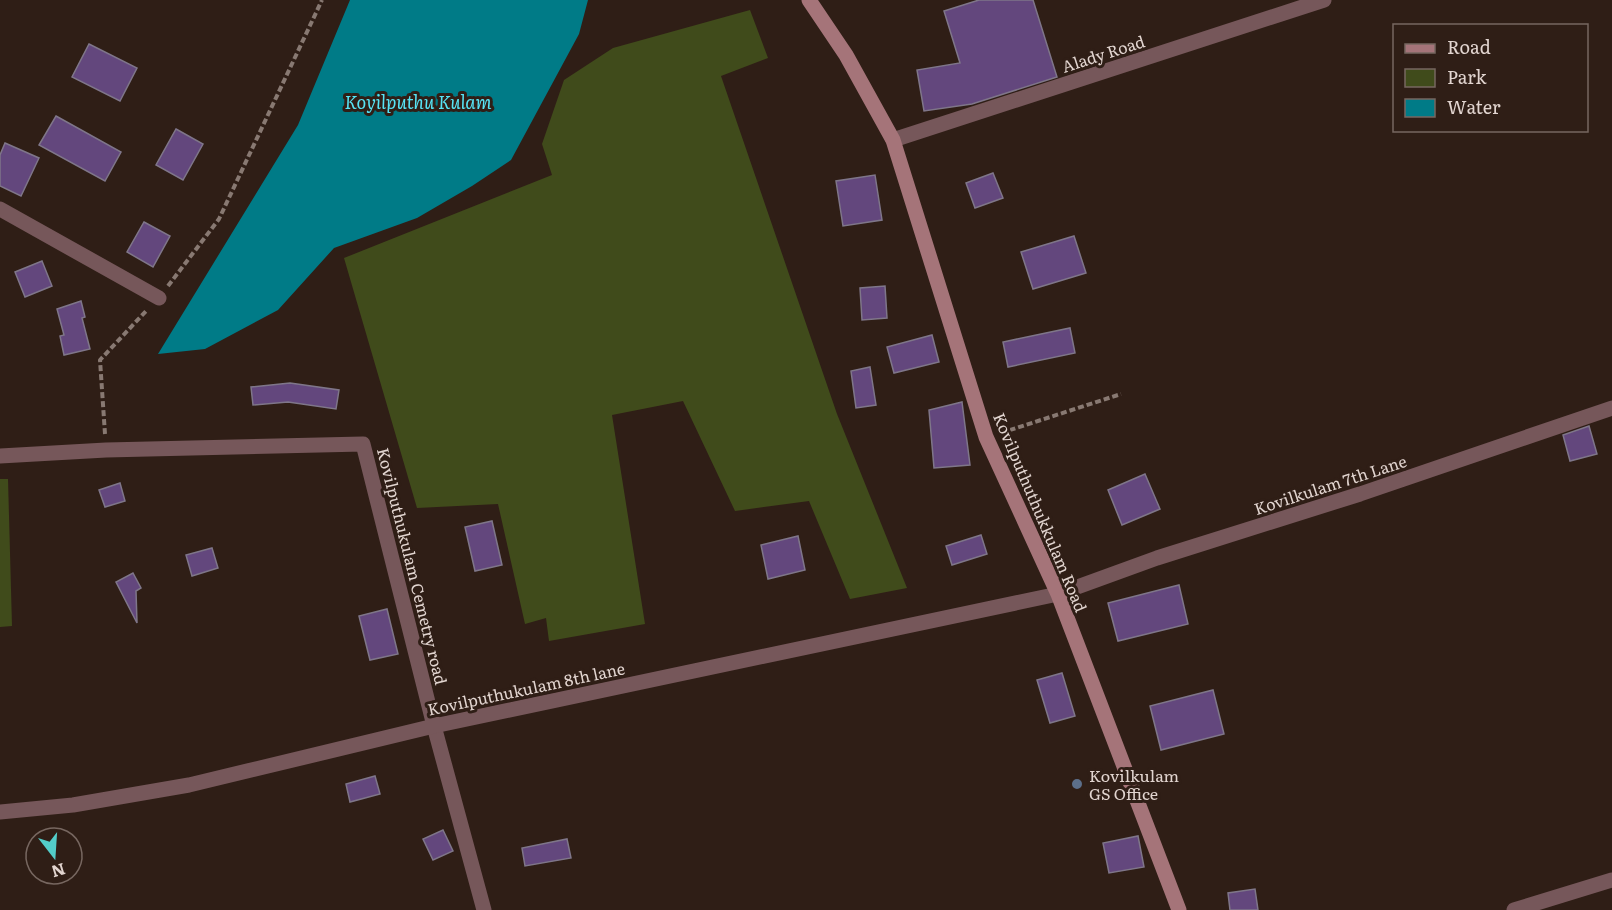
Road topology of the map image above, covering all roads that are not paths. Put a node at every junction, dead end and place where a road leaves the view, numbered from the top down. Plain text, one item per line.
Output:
1 (809, 0) edge
2 (1324, 0) edge
3 (893, 140) junction
4 (0, 209) edge
5 (159, 298) road end
6 (1612, 408) edge
7 (0, 456) edge
8 (1058, 594) junction
9 (434, 726) junction
10 (0, 812) edge
11 (1612, 880) edge
12 (484, 910) edge
13 (1179, 910) edge
14 (1514, 910) edge

1 - 3 street, Kovilputhuthukkulam Road
2 - 3 street, Alady Road
3 - 8 street, Kovilputhuthukkulam Road
4 - 5 street
6 - 8 street, Kovilkulam 7th Lane
7 - 9 street, Kovilputhukulam Cemetry road
8 - 9 street, Kovilputhukulam 8th lane
8 - 13 street, Kovilputhuthukkulam Road
9 - 10 street, Kovilputhukulam 8th lane
9 - 12 street, Kovilputhukulam Cemetry road
11 - 14 street

